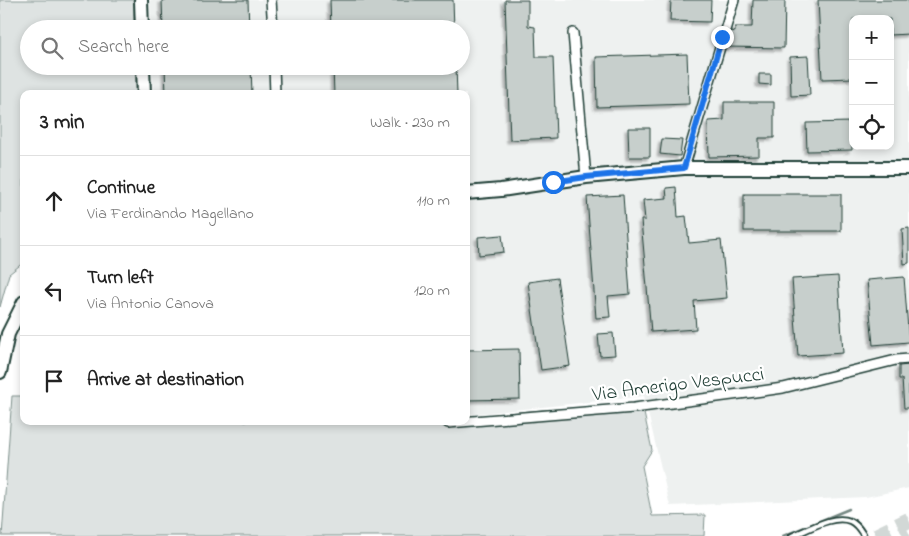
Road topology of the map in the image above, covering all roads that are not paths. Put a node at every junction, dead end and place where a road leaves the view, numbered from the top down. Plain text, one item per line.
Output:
1 (141, 0) edge
2 (271, 0) edge
3 (734, 0) edge
4 (142, 20) edge
5 (272, 20) edge
6 (572, 33) dead end
7 (143, 75) edge
8 (275, 75) edge
9 (144, 90) edge
10 (276, 90) edge
11 (684, 168) junction
12 (909, 168) edge
13 (586, 177) junction
14 (470, 193) edge
15 (20, 310) edge
16 (909, 359) edge
17 (0, 372) edge
18 (470, 421) edge
19 (792, 536) edge
20 (864, 536) edge

1 - 4 street
2 - 5 street
3 - 11 street
6 - 13 street
7 - 9 street
8 - 10 street
11 - 12 street
11 - 13 street
13 - 14 street
15 - 17 street
16 - 18 street, Via Amerigo Vespucci
19 - 20 lane

